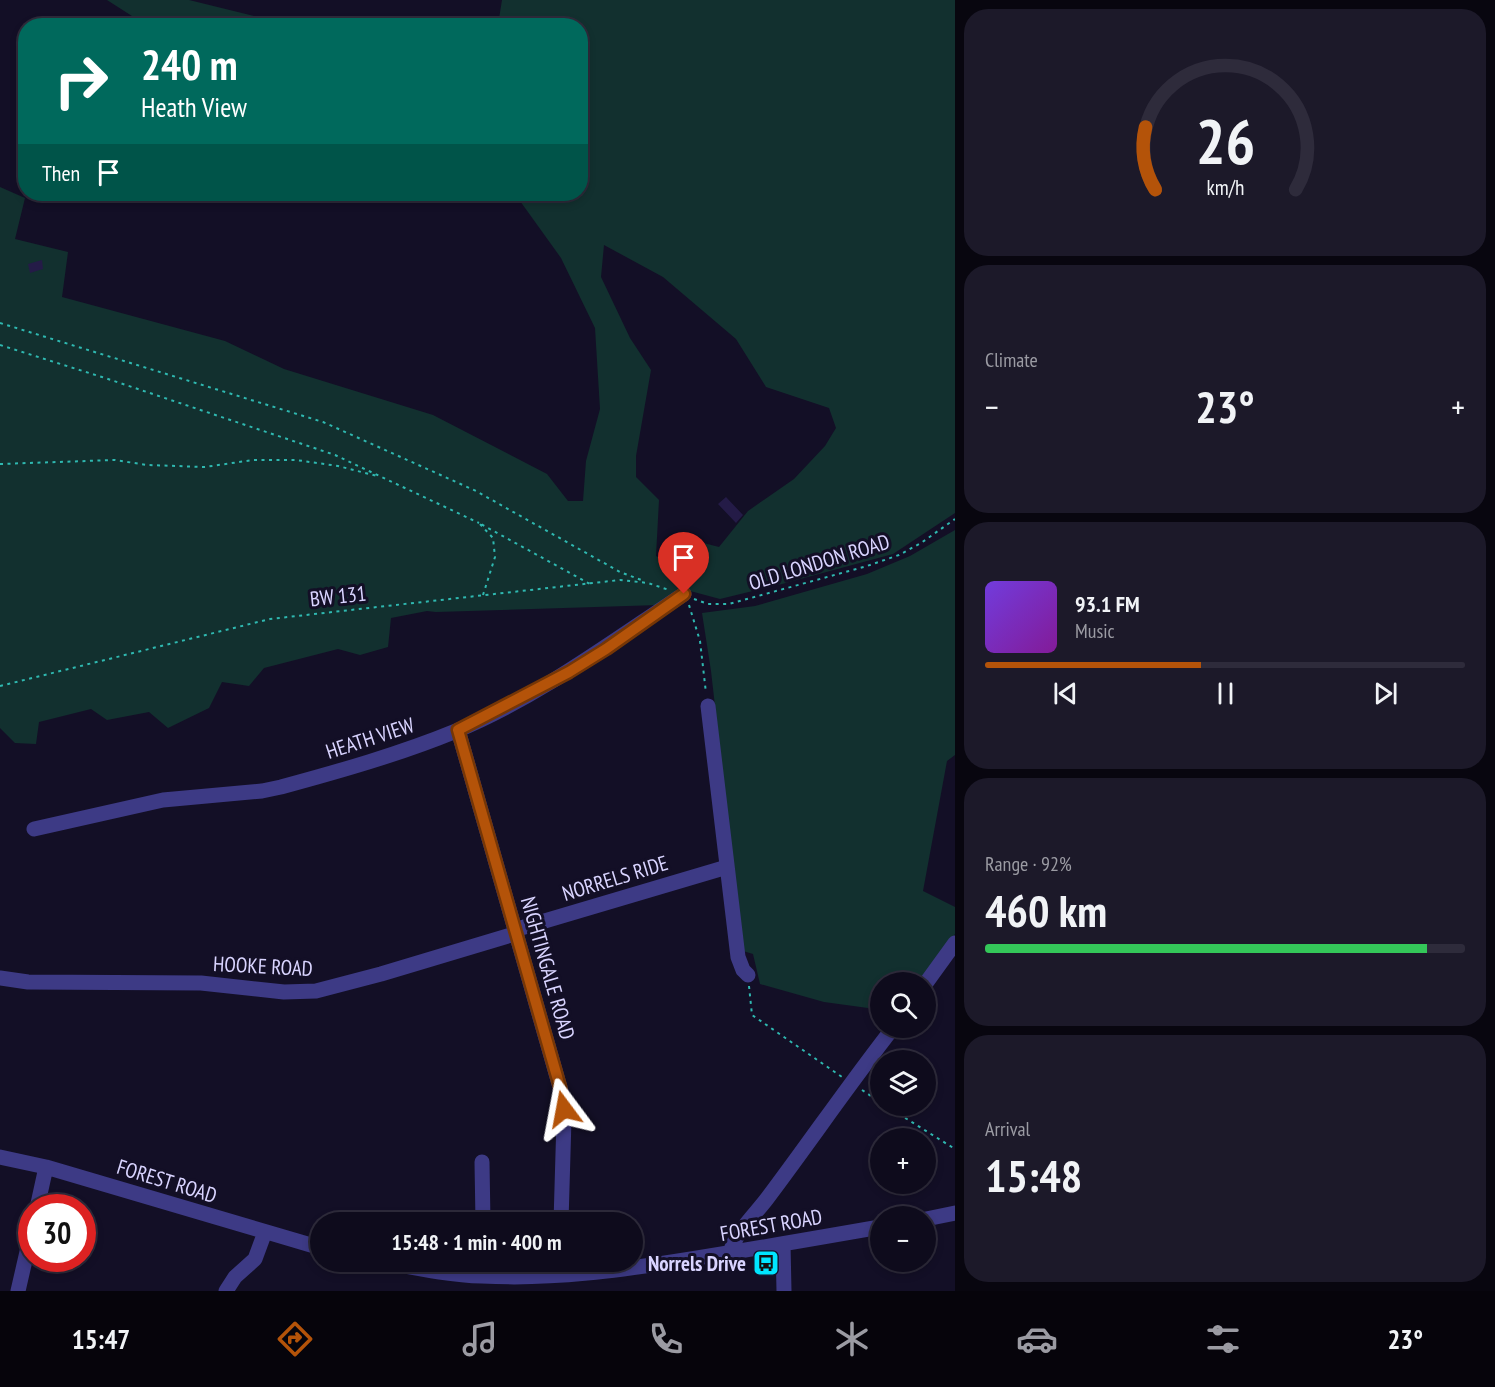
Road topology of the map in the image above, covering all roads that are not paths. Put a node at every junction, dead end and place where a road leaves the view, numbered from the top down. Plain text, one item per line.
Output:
1 (684, 594) road end
2 (708, 705) road end
3 (458, 730) junction
4 (34, 829) dead end
5 (727, 867) junction
6 (516, 932) junction
7 (955, 943) edge
8 (934, 972) edge
9 (748, 975) road end
10 (0, 978) edge
11 (885, 1038) edge
12 (0, 1157) edge
13 (482, 1162) dead end
14 (46, 1167) junction
15 (40, 1194) edge
16 (483, 1212) edge
17 (561, 1212) edge
18 (955, 1213) edge
19 (936, 1217) edge
20 (870, 1229) edge
21 (265, 1232) junction
22 (783, 1244) junction
23 (310, 1245) edge
24 (730, 1253) junction
25 (643, 1266) edge
26 (22, 1272) edge
27 (493, 1272) edge
28 (555, 1272) edge
29 (534, 1284) edge
30 (18, 1291) edge
31 (226, 1291) edge
32 (784, 1291) edge

1 - 3 street, HEATH VIEW
2 - 5 street
3 - 4 street, HEATH VIEW
3 - 6 street, NIGHTINGALE ROAD
5 - 6 street, NORRELS RIDE
5 - 9 street
6 - 10 street, HOOKE ROAD
6 - 17 street, NIGHTINGALE ROAD
7 - 8 street
11 - 24 street
12 - 14 street, FOREST ROAD
13 - 16 street
14 - 15 street
14 - 21 street, FOREST ROAD
18 - 19 street
20 - 22 street, FOREST ROAD
21 - 23 street, FOREST ROAD
21 - 31 street
22 - 24 street, FOREST ROAD
22 - 32 street
24 - 25 street, FOREST ROAD
26 - 30 street
27 - 29 street, FOREST ROAD
28 - 29 street, FOREST ROAD

